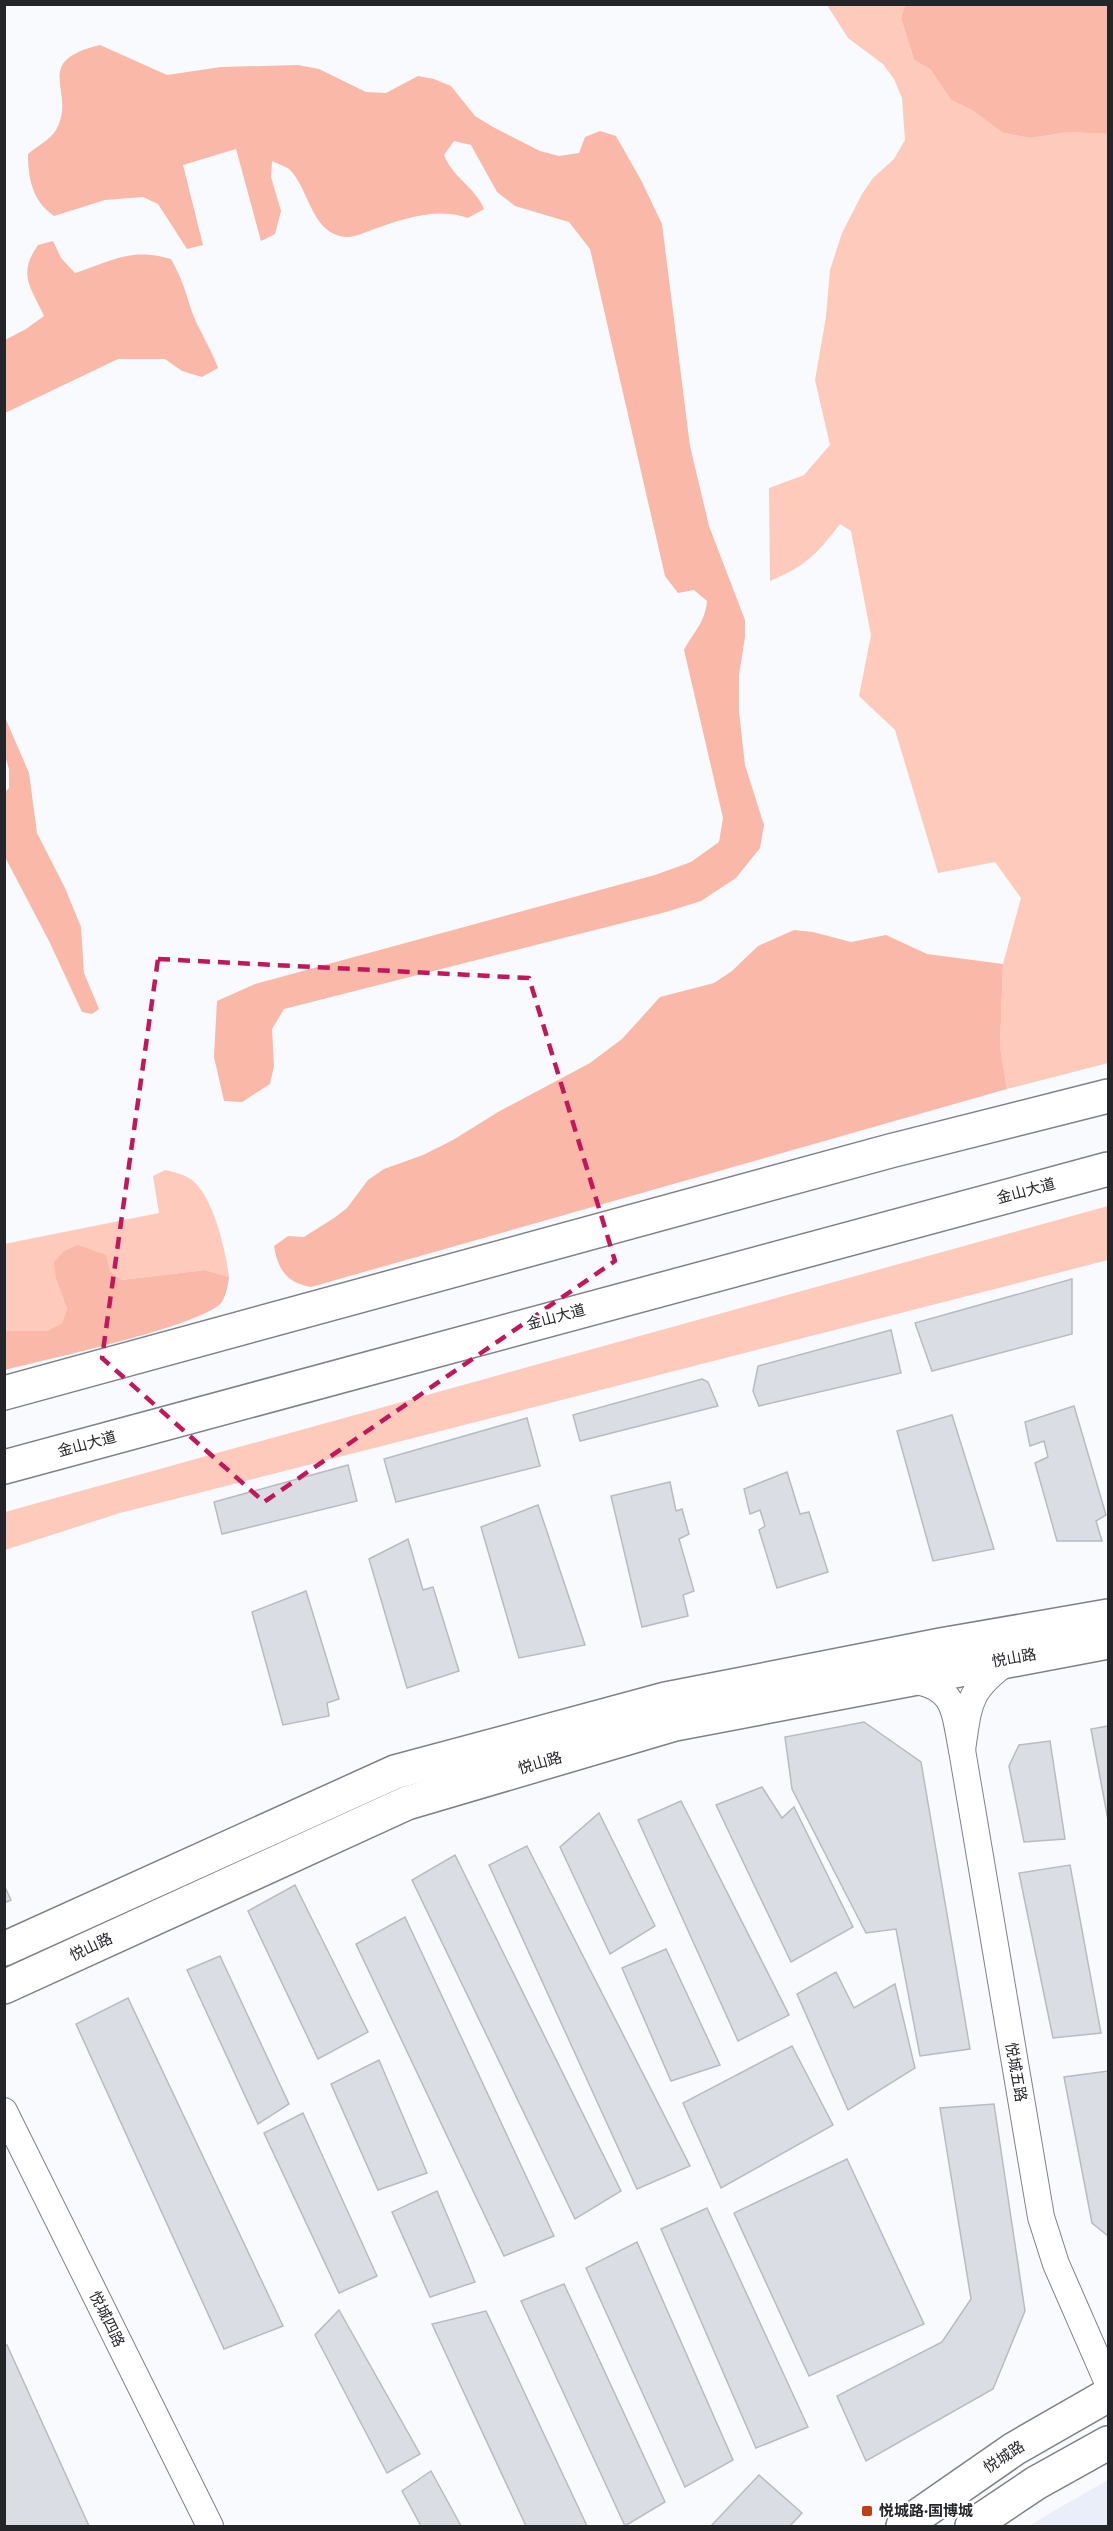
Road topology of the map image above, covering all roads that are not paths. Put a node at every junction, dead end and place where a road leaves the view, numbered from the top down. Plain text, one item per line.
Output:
1 (1108, 1096) edge
2 (1108, 1169) edge
3 (4, 1393) edge
4 (92, 1443) junction
5 (4, 1467) edge
6 (4, 1482) edge
7 (1108, 1616) edge
8 (1108, 1642) edge
9 (1012, 1659) junction
10 (903, 1679) junction
11 (962, 1750) junction
12 (4, 1949) edge
13 (4, 1987) edge
14 (4, 2111) edge
15 (1108, 2383) edge
16 (1108, 2395) edge
17 (1108, 2443) edge
18 (210, 2526) edge
19 (903, 2526) edge
20 (972, 2526) edge

1 - 3 main road
2 - 4 main road, 金山大道
4 - 5 main road, 金山大道
4 - 6 main road
7 - 12 main road, 悦山路
8 - 9 main road, 悦山路
9 - 10 main road, 悦山路
9 - 11 street
10 - 11 street, 悦城五路
10 - 13 main road, 悦山路
11 - 15 street, 悦城五路
14 - 18 street, 悦城四路
16 - 19 main road, 悦城路
17 - 20 main road

